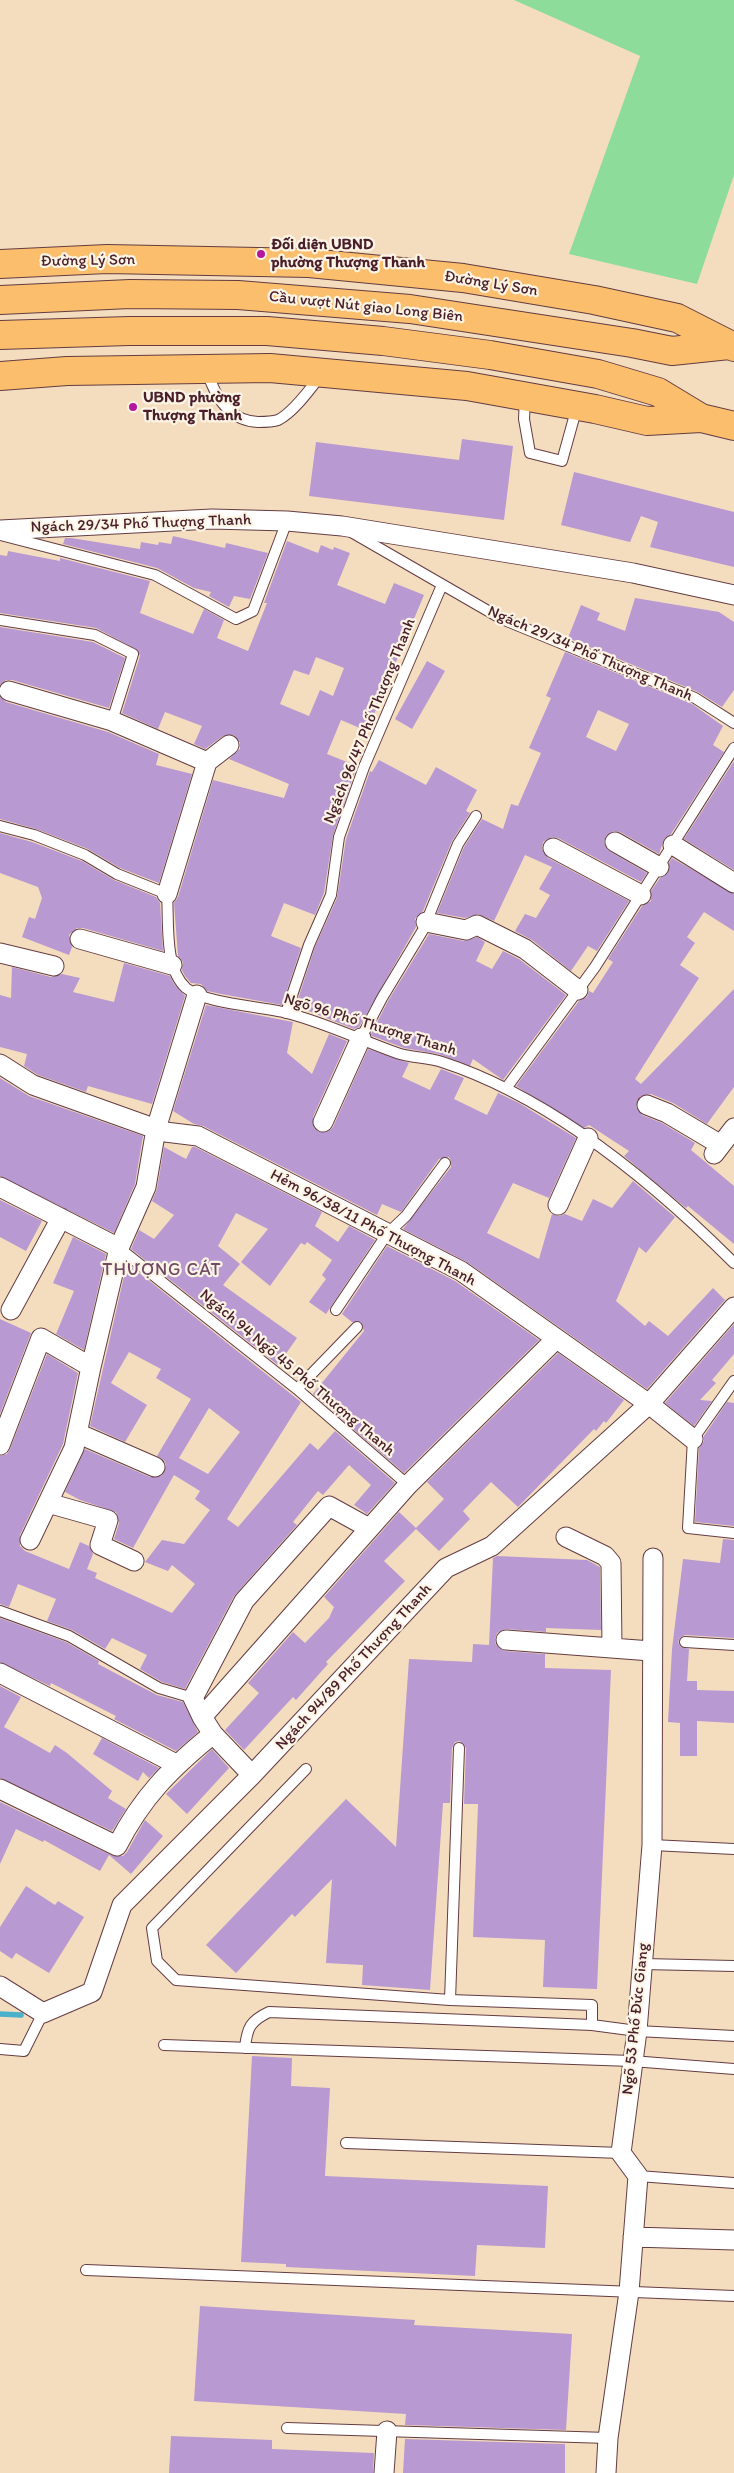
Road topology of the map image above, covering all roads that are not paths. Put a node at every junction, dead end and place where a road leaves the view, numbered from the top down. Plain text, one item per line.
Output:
1 (11, 263) edge
2 (0, 285) edge
3 (0, 300) edge
4 (0, 335) edge
5 (731, 346) edge
6 (206, 368) junction
7 (323, 373) junction
8 (0, 376) edge
9 (526, 396) junction
10 (578, 406) junction
11 (701, 418) junction
12 (734, 426) edge
13 (287, 521) junction
14 (342, 526) junction
15 (0, 530) edge
16 (0, 535) edge
17 (442, 585) junction
18 (734, 595) edge
19 (0, 620) edge
20 (9, 690) dead end
21 (112, 721) junction
22 (734, 723) edge
23 (229, 745) dead end
24 (734, 748) edge
25 (207, 762) junction
26 (476, 816) dead end
27 (0, 826) edge
28 (615, 842) dead end
29 (673, 845) junction
30 (553, 848) dead end
31 (659, 867) junction
32 (734, 883) edge
33 (167, 894) junction
34 (641, 895) junction
35 (426, 922) junction
36 (80, 939) dead end
37 (0, 953) edge
38 (172, 965) junction
39 (54, 966) dead end
40 (578, 990) junction
41 (197, 996) junction
42 (286, 1013) junction
43 (361, 1038) junction
44 (0, 1064) edge
45 (507, 1087) junction
46 (647, 1105) dead end
47 (323, 1122) dead end
48 (734, 1128) edge
49 (157, 1130) junction
50 (588, 1138) junction
51 (445, 1163) dead end
52 (0, 1187) edge
53 (558, 1205) dead end
54 (61, 1218) junction
55 (386, 1234) junction
56 (120, 1248) junction
57 (734, 1263) edge
58 (734, 1307) edge
59 (11, 1310) dead end
60 (336, 1310) dead end
61 (356, 1327) dead end
62 (556, 1338) junction
63 (91, 1367) junction
64 (734, 1382) edge
65 (297, 1388) junction
66 (649, 1404) junction
67 (6, 1411) edge
68 (77, 1433) junction
69 (693, 1439) junction
70 (0, 1445) edge
71 (155, 1467) dead end
72 (408, 1485) junction
73 (48, 1503) junction
74 (369, 1528) junction
75 (734, 1533) edge
76 (566, 1536) dead end
77 (30, 1540) dead end
78 (653, 1558) dead end
79 (134, 1561) dead end
80 (0, 1611) edge
81 (506, 1640) dead end
82 (685, 1642) dead end
83 (734, 1645) edge
84 (612, 1648) junction
85 (651, 1651) junction
86 (0, 1673) edge
87 (193, 1698) junction
88 (202, 1717) junction
89 (213, 1734) junction
90 (459, 1748) dead end
91 (176, 1764) junction
92 (306, 1770) dead end
93 (252, 1775) junction
94 (0, 1788) edge
95 (652, 1846) junction
96 (734, 1849) edge
97 (643, 1964) junction
98 (734, 1966) edge
99 (0, 1986) edge
100 (450, 2000) junction
101 (43, 2012) junction
102 (592, 2025) junction
103 (637, 2031) junction
104 (734, 2036) edge
105 (164, 2045) dead end
106 (245, 2048) junction
107 (0, 2049) edge
108 (632, 2061) junction
109 (734, 2069) edge
110 (346, 2143) dead end
111 (621, 2153) junction
112 (638, 2176) junction
113 (734, 2183) edge
114 (633, 2237) junction
115 (734, 2240) edge
116 (86, 2270) dead end
117 (629, 2292) junction
118 (734, 2296) edge
119 (287, 2428) dead end
120 (387, 2431) junction
121 (608, 2438) junction
122 (384, 2473) edge
123 (606, 2473) edge

1 - 2 highway
1 - 5 highway, Đường Lý Sơn
3 - 5 highway, Cầu vượt Nút giao Long Biên
4 - 11 highway, Cầu vượt Nút giao Long Biên
6 - 7 highway
6 - 7 lane
6 - 8 highway
7 - 9 highway
9 - 10 highway
9 - 10 lane
10 - 11 highway
11 - 12 highway
13 - 14 street, Ngách 29/34 Phố Thượng Thanh
13 - 15 street, Ngách 29/34 Phố Thượng Thanh
13 - 16 lane
14 - 17 lane, Ngách 29/34 Phố Thượng Thanh
14 - 18 street, Ngách 29/34 Phố Thượng Thanh
17 - 22 lane, Ngách 29/34 Phố Thượng Thanh
17 - 42 lane, Ngách 96/47 Phố Thượng Thanh
19 - 21 lane
20 - 21 street
21 - 25 street
23 - 25 street
24 - 29 lane
25 - 33 street
26 - 35 lane
27 - 33 lane
28 - 31 street
29 - 31 lane
29 - 32 street
30 - 34 street
31 - 34 lane
33 - 38 lane
34 - 40 lane
35 - 40 street
35 - 43 lane
36 - 38 street
37 - 39 street
38 - 41 lane
40 - 45 lane
41 - 42 lane, Ngõ 96 Phố Thượng Thanh
41 - 49 street
42 - 43 lane, Ngõ 96 Phố Thượng Thanh
43 - 45 lane, Ngõ 96 Phố Thượng Thanh
43 - 47 street
44 - 49 street, Hẻm 96/38/11 Phố Thượng Thanh
45 - 50 lane, Ngõ 96 Phố Thượng Thanh
46 - 48 street
49 - 55 street, Hẻm 96/38/11 Phố Thượng Thanh
49 - 56 street
50 - 53 street
50 - 57 lane, Ngõ 96 Phố Thượng Thanh
51 - 55 lane
52 - 54 street
54 - 56 street
54 - 59 street
55 - 60 lane
55 - 62 street, Hẻm 96/38/11 Phố Thượng Thanh
56 - 63 street
56 - 65 lane, Ngách 94 Ngõ 45 Phố Thượng Thanh
58 - 66 street, Ngách 94/89 Phố Thượng Thanh
61 - 65 lane
62 - 66 street, Hẻm 96/38/11 Phố Thượng Thanh
62 - 72 street
63 - 67 street
63 - 68 street
64 - 69 lane
65 - 72 lane, Ngách 94 Ngõ 45 Phố Thượng Thanh
66 - 69 street, Hẻm 96/38/11 Phố Thượng Thanh
66 - 93 street, Ngách 94/89 Phố Thượng Thanh
67 - 70 street
68 - 71 street
68 - 73 street
69 - 75 lane
72 - 74 street
73 - 77 street
73 - 79 street
74 - 87 street
74 - 88 street
76 - 84 street
78 - 85 street, Ngõ 53 Phố Đức Giang
80 - 87 lane
81 - 84 street
82 - 83 lane
84 - 85 street
85 - 95 street, Ngõ 53 Phố Đức Giang
86 - 91 street
87 - 88 street
88 - 89 street
89 - 91 street
89 - 93 street
90 - 100 lane
91 - 94 street
92 - 100 lane
93 - 101 street, Ngách 94/89 Phố Thượng Thanh
95 - 96 lane
95 - 97 street, Ngõ 53 Phố Đức Giang
97 - 98 lane
97 - 103 street, Ngõ 53 Phố Đức Giang
99 - 101 street
100 - 102 lane
101 - 107 lane
102 - 103 lane
102 - 106 lane
103 - 104 lane
103 - 108 street, Ngõ 53 Phố Đức Giang
105 - 106 lane
106 - 108 lane
108 - 109 lane
108 - 111 street, Ngõ 53 Phố Đức Giang
110 - 111 lane
111 - 112 street
112 - 113 lane
112 - 114 street
114 - 115 street
114 - 117 street
116 - 117 lane
117 - 118 lane
117 - 121 street
119 - 120 lane
120 - 121 lane
120 - 122 street
121 - 123 street

